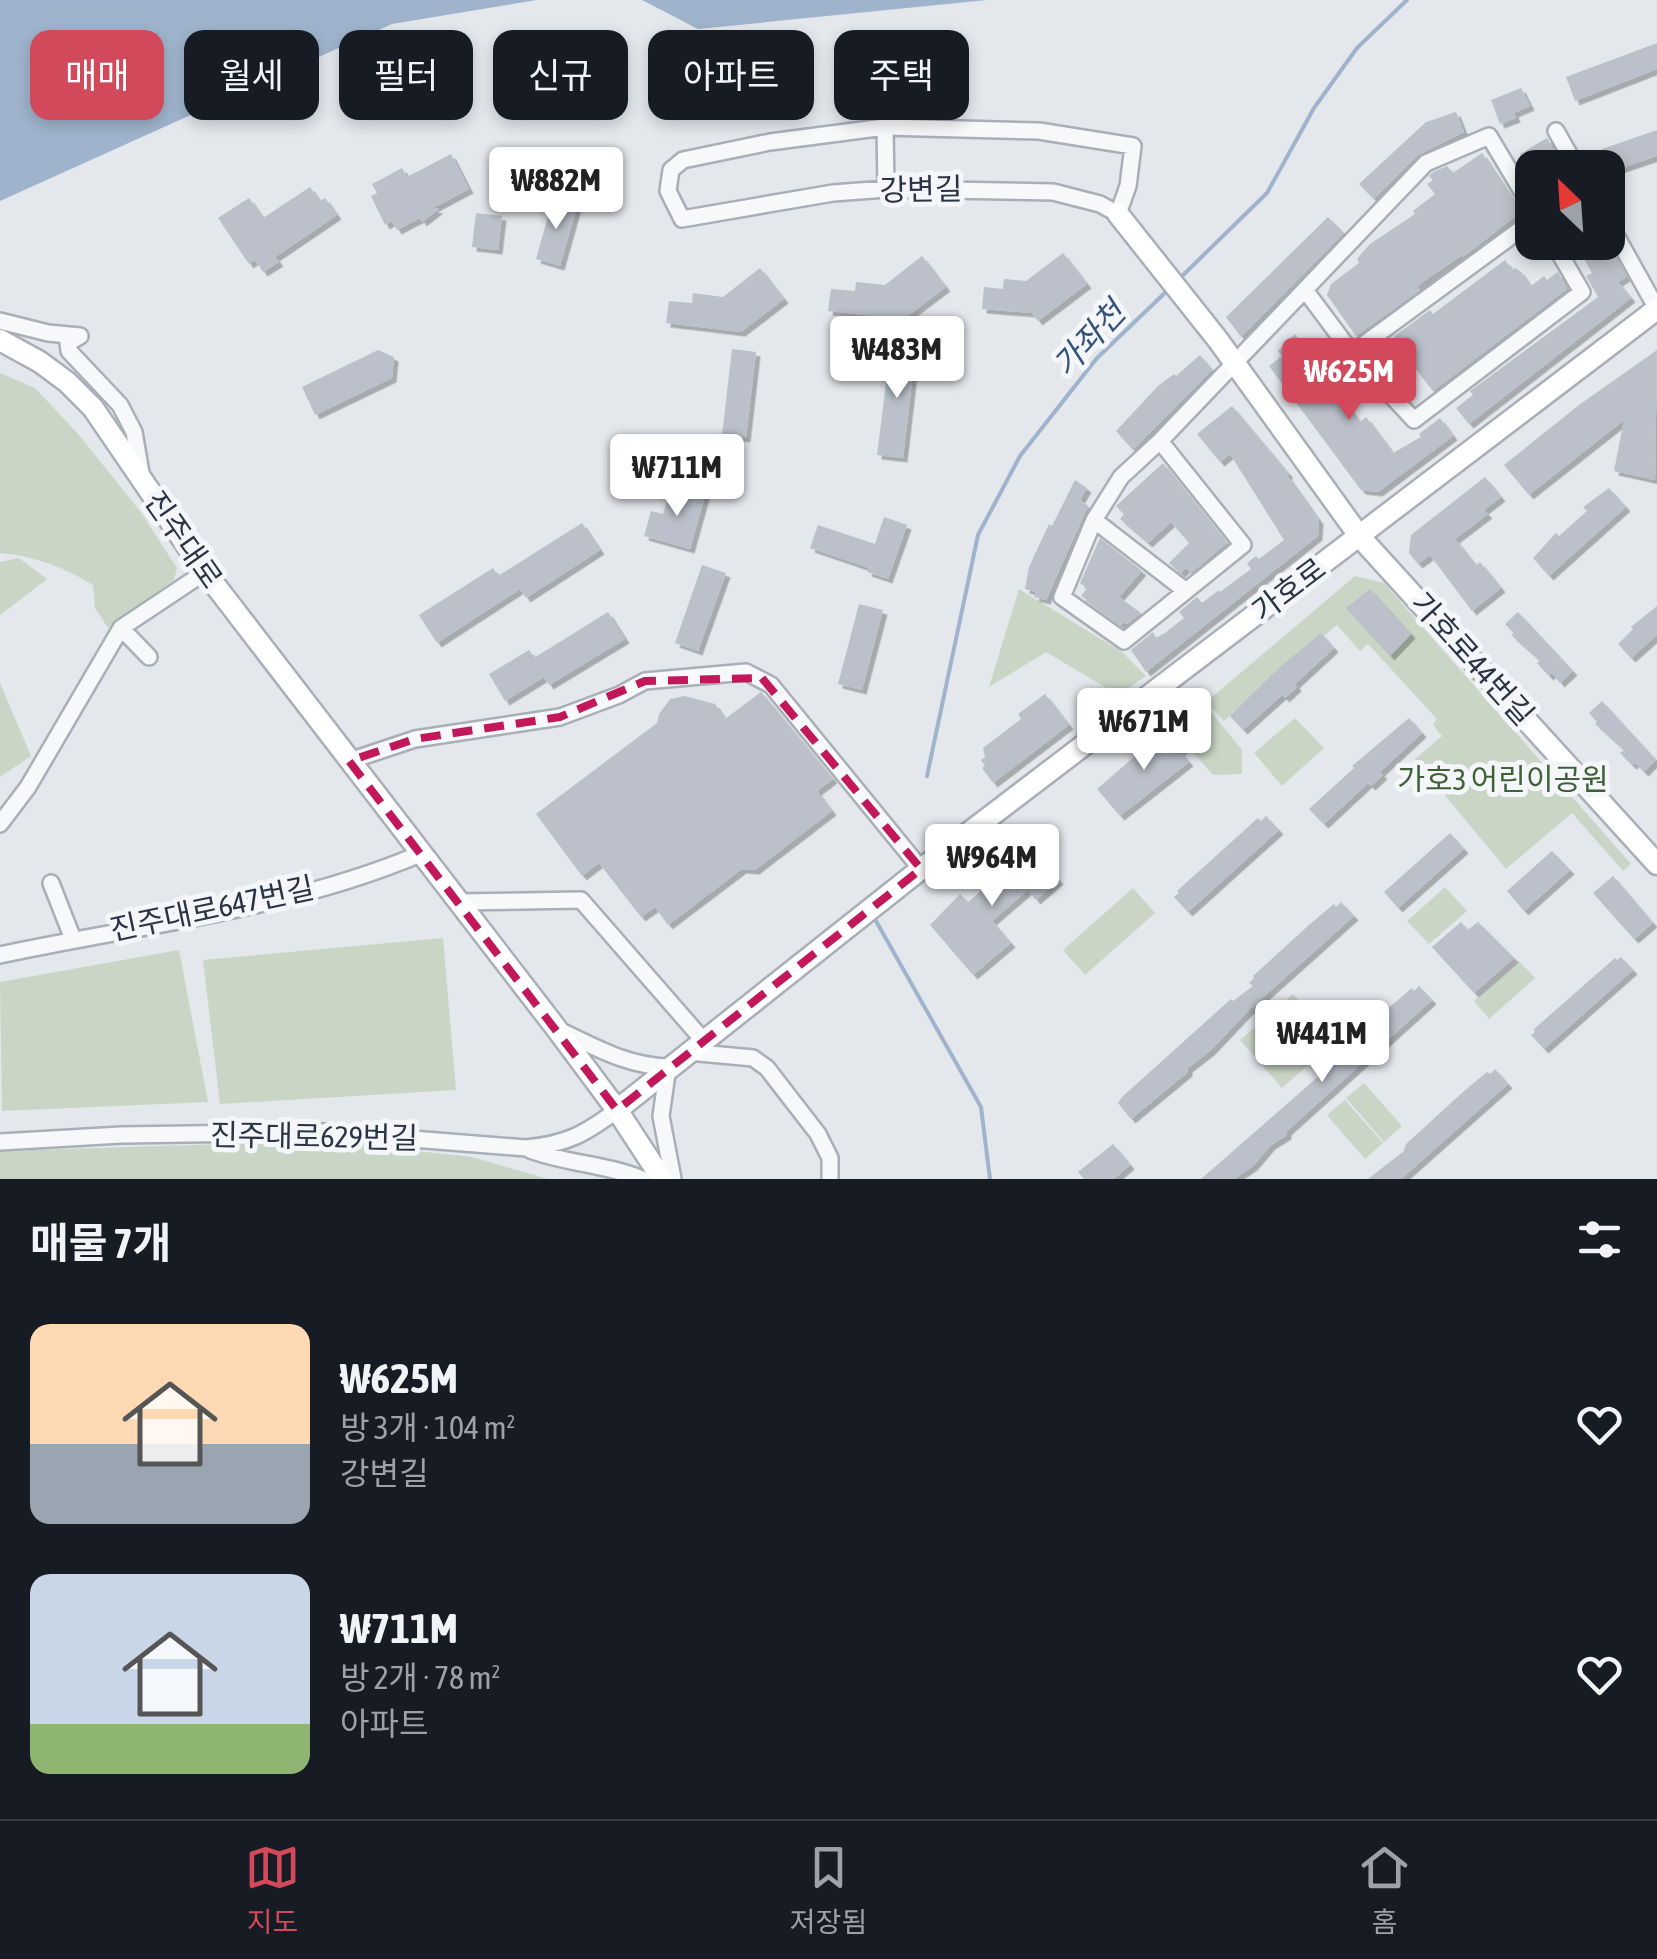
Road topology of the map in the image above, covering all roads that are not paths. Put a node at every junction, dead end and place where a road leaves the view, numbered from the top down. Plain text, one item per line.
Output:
1 (885, 127) junction
2 (1556, 131) dead end
3 (1567, 150) edge
4 (1515, 180) edge
5 (886, 189) junction
6 (1118, 214) junction
7 (1515, 233) edge
8 (1625, 252) edge
9 (1563, 260) edge
10 (1305, 290) junction
11 (1657, 309) edge
12 (0, 322) edge
13 (0, 340) edge
14 (1352, 353) junction
15 (1234, 363) junction
16 (1160, 441) junction
17 (142, 482) junction
18 (1094, 520) junction
19 (1360, 536) junction
20 (205, 572) junction
21 (1186, 591) junction
22 (121, 628) junction
23 (149, 657) dead end
24 (349, 761) junction
25 (0, 824) edge
26 (420, 854) junction
27 (1657, 864) edge
28 (920, 869) junction
29 (52, 883) dead end
30 (458, 902) junction
31 (72, 939) junction
32 (0, 955) edge
33 (556, 1028) junction
34 (696, 1046) junction
35 (668, 1067) junction
36 (617, 1110) junction
37 (0, 1142) edge
38 (526, 1148) junction
39 (642, 1179) edge
40 (662, 1179) edge
41 (673, 1179) edge
42 (830, 1179) edge

1 - 5 street
1 - 5 street, 강변길
1 - 6 street
2 - 3 street
4 - 10 street
5 - 6 street, 강변길
6 - 15 street
7 - 14 street
8 - 11 street
9 - 14 street
10 - 14 street
10 - 15 street
11 - 19 street, 가호로
12 - 17 street
13 - 17 street, 진주대로
15 - 16 street
15 - 19 street
16 - 18 street
16 - 21 street
17 - 20 street, 진주대로
18 - 21 street
18 - 21 street
19 - 27 street, 가호로44번길
19 - 28 street, 가호로
20 - 22 street
20 - 24 street, 진주대로
22 - 23 street
22 - 25 street
24 - 26 street, 진주대로
24 - 28 street
26 - 30 street, 진주대로
26 - 31 street, 진주대로647번길
28 - 34 street, 가호로
29 - 31 street
30 - 33 street, 진주대로
30 - 34 street
31 - 32 street, 진주대로647번길
33 - 35 street
33 - 36 street, 진주대로
34 - 35 street, 가호로
34 - 42 street
35 - 36 street, 가호로
35 - 41 street
36 - 38 street, 진주대로629번길
36 - 40 street, 진주대로
37 - 38 street, 진주대로629번길
38 - 39 street

